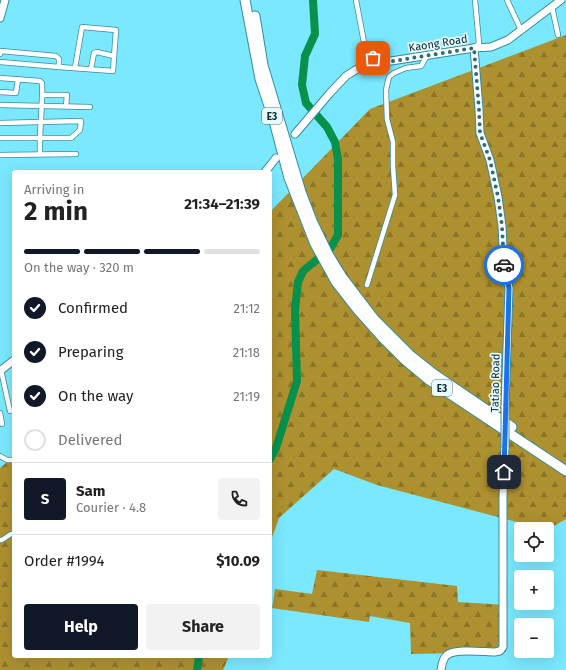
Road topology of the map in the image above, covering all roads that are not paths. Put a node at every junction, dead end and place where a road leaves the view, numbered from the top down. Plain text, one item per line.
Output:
1 (5, 0) edge
2 (245, 0) edge
3 (252, 0) edge
4 (356, 0) edge
5 (475, 0) edge
6 (507, 0) edge
7 (557, 2) edge
8 (0, 18) edge
9 (521, 30) junction
10 (558, 35) dead end
11 (474, 48) junction
12 (366, 53) junction
13 (0, 54) edge
14 (114, 56) junction
15 (427, 56) junction
16 (0, 62) edge
17 (381, 63) junction
18 (363, 66) junction
19 (59, 67) junction
20 (75, 68) junction
21 (91, 69) junction
22 (0, 78) edge
23 (18, 80) junction
24 (0, 92) edge
25 (42, 95) junction
26 (0, 105) edge
27 (42, 106) junction
28 (66, 106) junction
29 (90, 106) dead end
30 (41, 122) junction
31 (0, 123) edge
32 (295, 134) dead end
33 (0, 138) edge
34 (40, 138) junction
35 (40, 154) junction
36 (76, 154) dead end
37 (0, 155) edge
38 (276, 158) dead end
39 (267, 170) edge
40 (311, 226) junction
41 (339, 280) junction
42 (367, 285) dead end
43 (12, 362) edge
44 (0, 371) edge
45 (10, 411) dead end
46 (0, 413) edge
47 (2, 424) dead end
48 (0, 456) edge
49 (12, 460) edge
50 (566, 464) edge
51 (566, 471) edge
52 (11, 534) dead end
53 (0, 540) edge
54 (441, 670) edge

1 - 8 street
2 - 40 highway, E3
3 - 40 highway, E3
4 - 12 street
5 - 11 street
6 - 9 street
7 - 9 street, Kaong Road
7 - 10 street
9 - 11 street, Kaong Road
11 - 15 street, Kaong Road
11 - 54 street, Tatiao Road, bridge
12 - 17 street
12 - 18 street
13 - 19 street
14 - 20 street
14 - 21 street
14 - 21 street
15 - 17 street, Kaong Road
15 - 42 street
16 - 19 street
17 - 18 street, Kaong Road
18 - 32 street, Kaong Road
19 - 20 street
20 - 21 street
22 - 23 street
23 - 24 street
23 - 25 street
25 - 27 street
25 - 28 street
26 - 27 street
27 - 28 street
27 - 30 street
28 - 29 street
30 - 31 street
30 - 34 street
30 - 34 street
33 - 34 street
34 - 35 street
35 - 36 street
35 - 37 street
38 - 39 street
40 - 41 highway, E3
41 - 50 highway, E3
41 - 51 highway, E3
43 - 44 street
44 - 45 street
46 - 47 street
48 - 49 street
52 - 53 street

